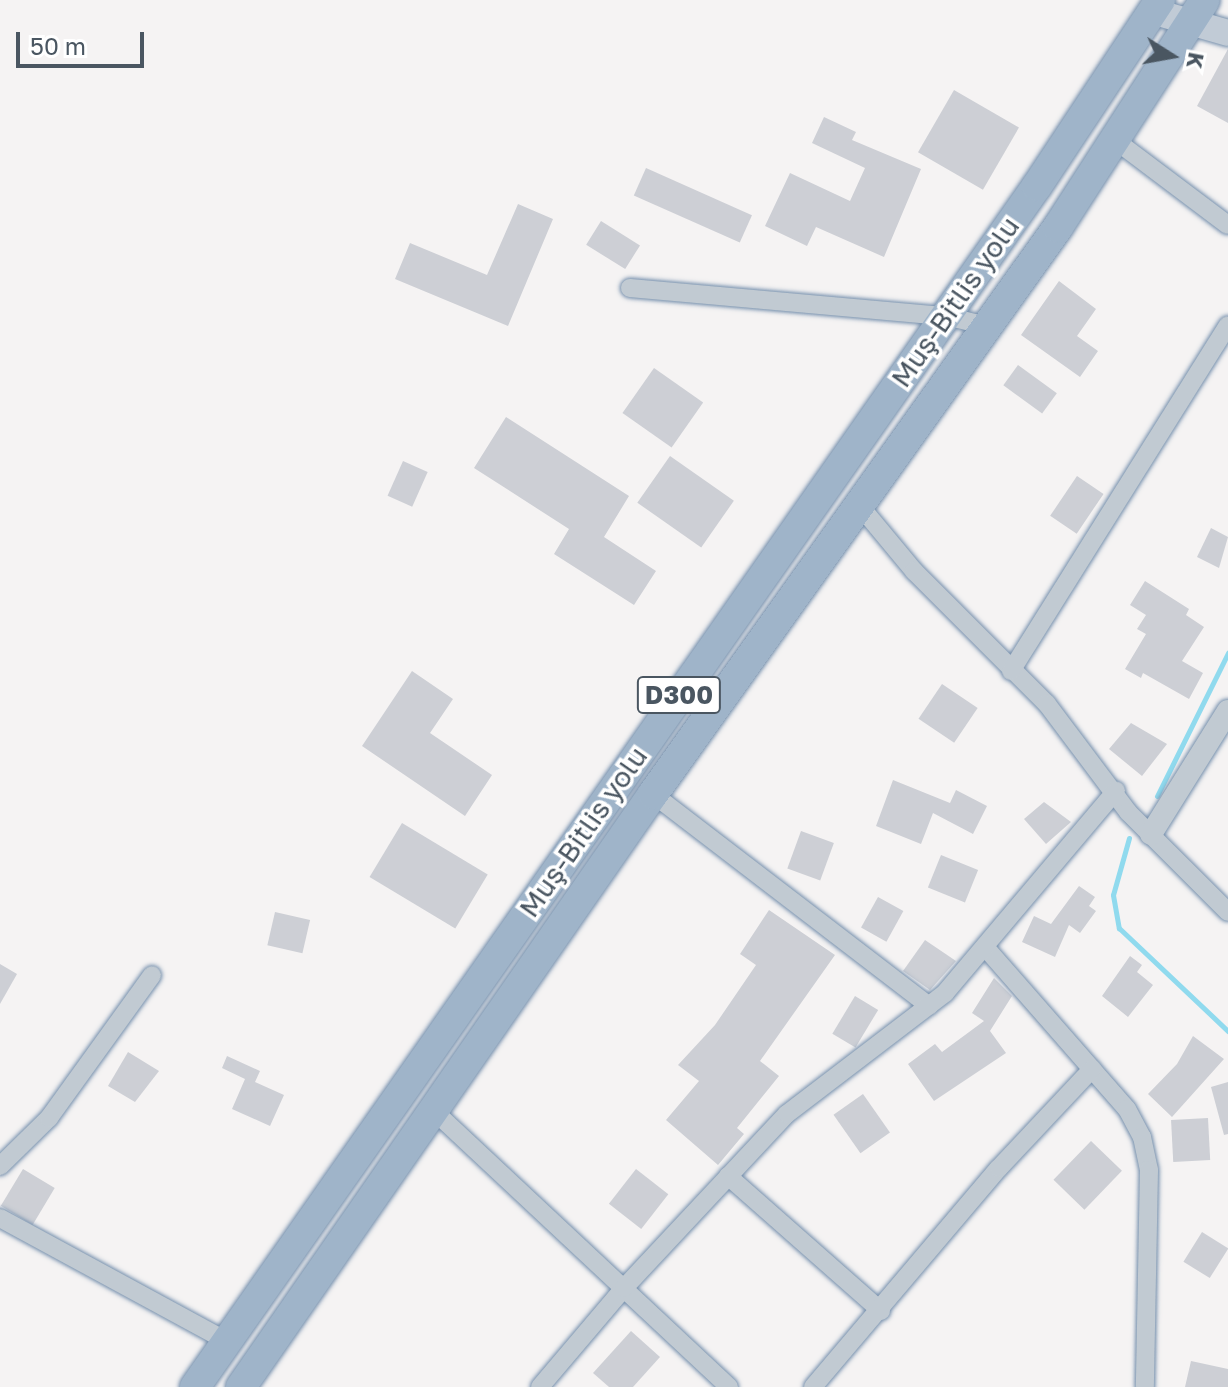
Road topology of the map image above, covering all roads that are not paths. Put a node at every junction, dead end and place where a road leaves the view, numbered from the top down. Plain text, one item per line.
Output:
1 (1156, 6) edge
2 (1199, 11) edge
3 (1228, 33) edge
4 (1115, 140) junction
5 (1228, 225) edge
6 (630, 288) dead end
7 (946, 316) junction
8 (1228, 325) edge
9 (987, 326) junction
10 (860, 506) junction
11 (1011, 671) junction
12 (1228, 711) edge
13 (1116, 791) junction
14 (653, 794) junction
15 (1151, 834) junction
16 (1228, 912) edge
17 (985, 947) junction
18 (152, 975) dead end
19 (929, 1006) junction
20 (1092, 1069) junction
21 (434, 1111) junction
22 (0, 1166) edge
23 (728, 1176) junction
24 (0, 1218) edge
25 (624, 1288) junction
26 (881, 1311) junction
27 (227, 1341) junction
28 (195, 1387) edge
29 (241, 1387) edge
30 (540, 1387) edge
31 (729, 1387) edge
32 (813, 1387) edge
33 (1145, 1387) edge

1 - 2 main road
1 - 7 highway, Muş-Bitlis yolu / D300
2 - 3 main road
2 - 4 highway, Muş-Bitlis yolu / D300
4 - 5 street
4 - 9 highway, Muş-Bitlis yolu / D300
6 - 7 street
7 - 9 street
7 - 27 highway, Muş-Bitlis yolu / D300
8 - 11 street
9 - 10 highway, Muş-Bitlis yolu / D300
10 - 11 street
10 - 14 highway, Muş-Bitlis yolu / D300
11 - 13 street
12 - 15 street
13 - 15 street
13 - 17 street
14 - 19 street
14 - 21 highway, Muş-Bitlis yolu / D300
15 - 16 street
17 - 19 street
17 - 20 street
18 - 22 street
19 - 23 street
20 - 26 street
20 - 33 street
21 - 25 street
21 - 29 highway, Muş-Bitlis yolu / D300
23 - 25 street
23 - 26 street
24 - 27 street
25 - 30 street
25 - 31 street
26 - 32 street
27 - 28 highway, Muş-Bitlis yolu / D300

